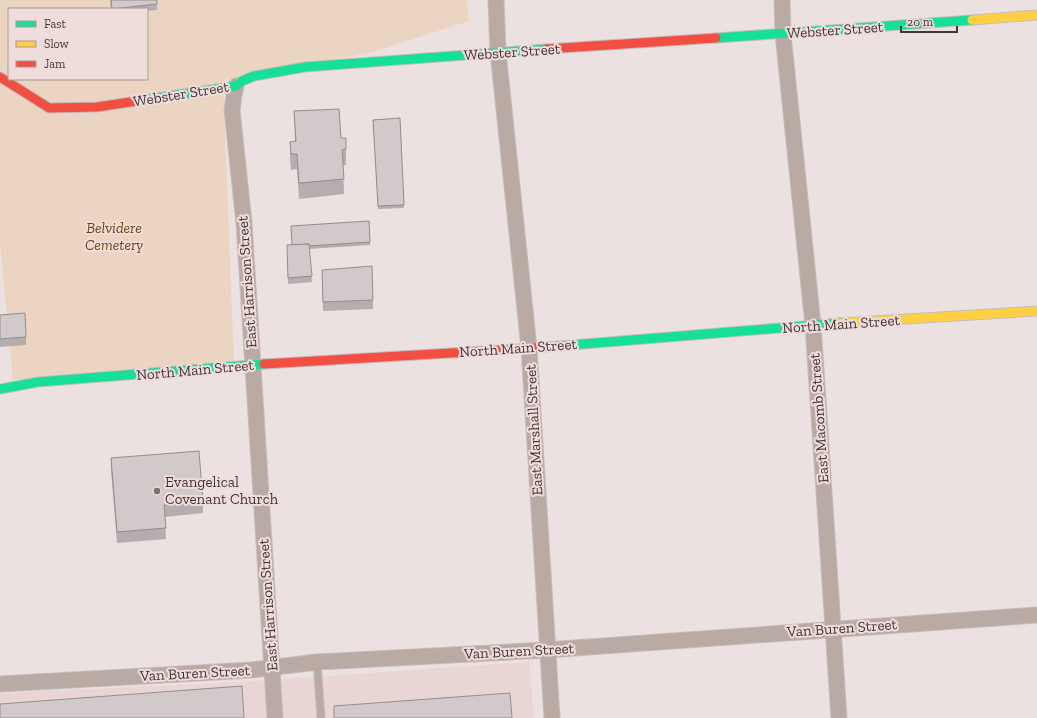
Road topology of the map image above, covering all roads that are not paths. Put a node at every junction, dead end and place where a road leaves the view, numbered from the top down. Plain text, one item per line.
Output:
1 (496, 0) edge
2 (782, 0) edge
3 (1037, 15) edge
4 (783, 34) junction
5 (498, 52) junction
6 (0, 77) edge
7 (236, 86) junction
8 (1037, 311) edge
9 (813, 325) junction
10 (529, 348) junction
11 (253, 365) junction
12 (0, 390) edge
13 (1037, 615) edge
14 (833, 629) junction
15 (547, 650) junction
16 (317, 662) junction
17 (272, 667) junction
18 (0, 684) edge
19 (276, 718) edge
20 (321, 718) edge
21 (552, 718) edge
22 (839, 718) edge

1 - 5 street, East Marshall Street
2 - 4 street, East Macomb Street
3 - 4 street, Webster Street
4 - 5 street, Webster Street
4 - 9 street, East Macomb Street
5 - 7 street, Webster Street
5 - 10 street, East Marshall Street
6 - 7 street, Webster Street
7 - 11 street, East Harrison Street
8 - 9 street, North Main Street
9 - 10 street, North Main Street
9 - 14 street, East Macomb Street
10 - 11 street, North Main Street
10 - 15 street, East Marshall Street
11 - 12 street, North Main Street
11 - 17 street, East Harrison Street
13 - 14 street, Van Buren Street
14 - 15 street, Van Buren Street
14 - 22 street, East Macomb Street
15 - 16 street, Van Buren Street
15 - 21 street, East Marshall Street
16 - 17 street, Van Buren Street
16 - 20 lane
17 - 18 street, Van Buren Street
17 - 19 street, East Harrison Street

